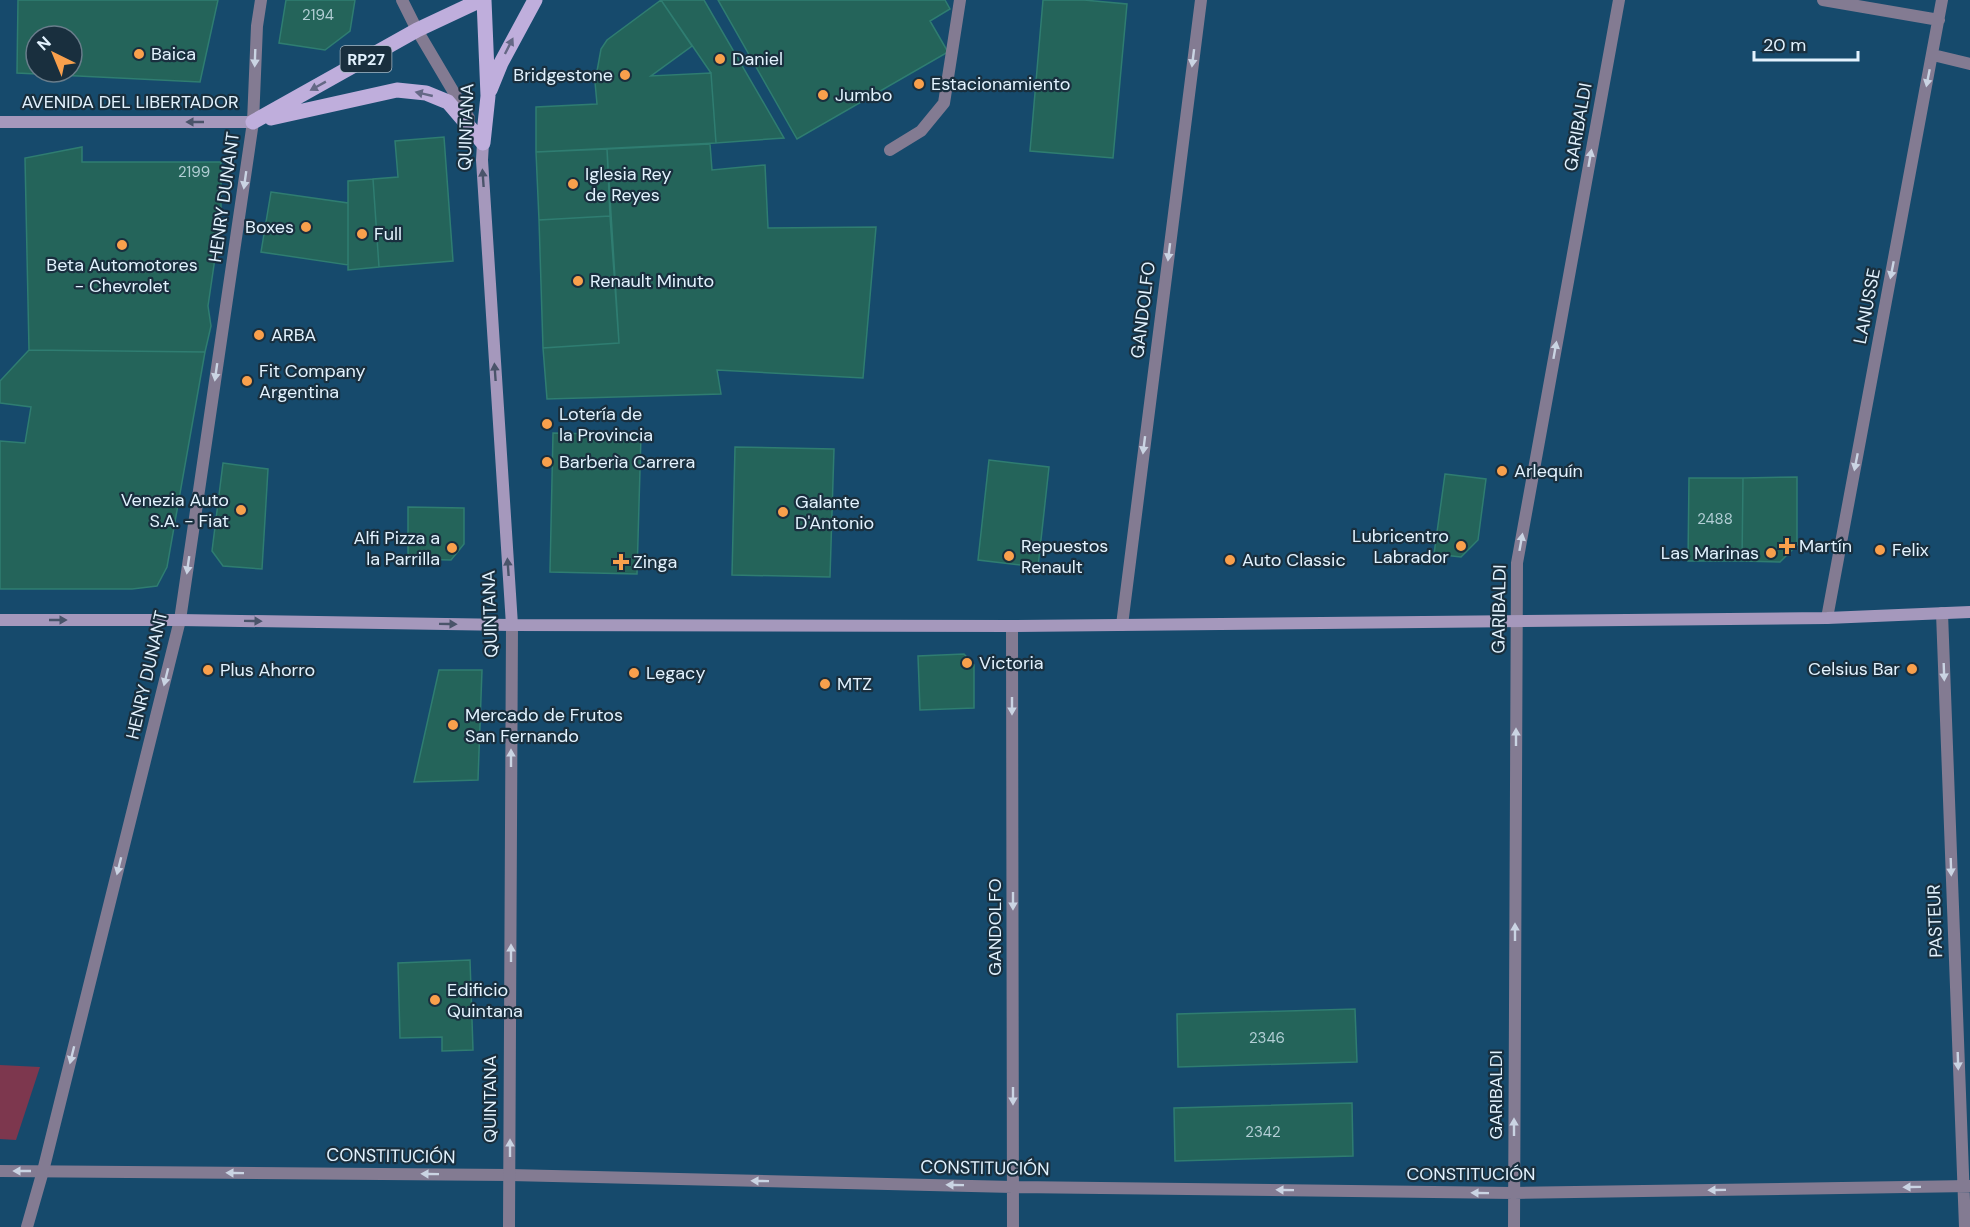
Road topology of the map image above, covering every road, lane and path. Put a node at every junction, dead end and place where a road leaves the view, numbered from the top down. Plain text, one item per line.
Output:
1 (261, 0) edge
2 (402, 0) edge
3 (483, 0) edge
4 (536, 0) edge
5 (960, 0) edge
6 (1201, 0) edge
7 (1619, 0) edge
8 (1823, 0) edge
9 (1942, 0) edge
10 (1939, 20) junction
11 (417, 30) junction
12 (1933, 55) junction
13 (1970, 64) edge
14 (488, 96) junction
15 (0, 122) edge
16 (253, 122) junction
17 (483, 143) junction
18 (890, 150) dead end
19 (1970, 612) edge
20 (1942, 613) junction
21 (1827, 618) junction
22 (0, 620) edge
23 (180, 620) junction
24 (1517, 621) junction
25 (512, 625) junction
26 (1122, 625) junction
27 (1012, 626) junction
28 (0, 1171) edge
29 (43, 1171) junction
30 (510, 1175) junction
31 (1013, 1186) junction
32 (1967, 1186) edge
33 (1514, 1193) junction
34 (27, 1227) edge
35 (509, 1227) edge
36 (1013, 1227) edge
37 (1514, 1227) edge
38 (1965, 1227) edge

1 -> 16 street, HENRY DUNANT
2 - 11 street
3 - 11 main road, AVENIDA DEL LIBERTADOR / RP27
3 - 14 main road, QUINTANA / RP27
14 -> 4 main road, RP27
5 - 18 street
6 -> 26 street, GANDOLFO
24 -> 7 street, GARIBALDI
8 - 10 street
9 - 10 street, LANUSSE
10 - 12 street, LANUSSE
11 -> 16 main road, AVENIDA DEL LIBERTADOR / RP27
11 - 17 street
12 - 13 street
12 -> 21 street, LANUSSE
14 - 17 main road, QUINTANA / RP27
16 -> 15 main road, AVENIDA DEL LIBERTADOR / RP27
17 -> 16 main road, RP27
16 -> 23 street, HENRY DUNANT
25 -> 17 main road, QUINTANA / RP27
19 - 20 main road
20 - 21 main road
20 -> 32 street, PASTEUR
21 - 24 main road
22 -> 23 main road
23 -> 25 main road
23 -> 29 street, HENRY DUNANT
24 - 26 main road
33 -> 24 street, GARIBALDI
25 - 27 main road
30 -> 25 street, QUINTANA
26 - 27 main road
27 -> 31 street, GANDOLFO
29 -> 28 street, CONSTITUCIÓN
30 -> 29 street, CONSTITUCIÓN
29 - 34 street, HENRY DUNANT
31 -> 30 street, CONSTITUCIÓN
30 - 35 street, QUINTANA
33 -> 31 street, CONSTITUCIÓN
31 - 36 street, GANDOLFO
32 -> 33 street, CONSTITUCIÓN
32 - 38 street, PASTEUR
33 - 37 street, GARIBALDI

